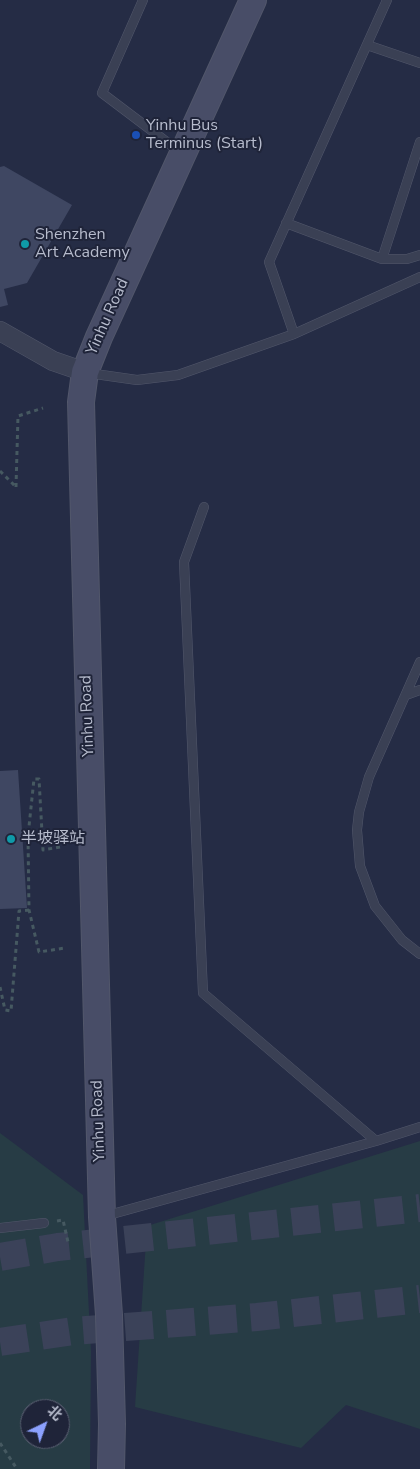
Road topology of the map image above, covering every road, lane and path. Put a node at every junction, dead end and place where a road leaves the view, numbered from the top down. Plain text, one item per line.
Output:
1 (143, 0) edge
2 (253, 0) edge
3 (387, 0) edge
4 (367, 45) junction
5 (420, 63) edge
6 (420, 142) edge
7 (182, 154) junction
8 (286, 223) junction
9 (420, 255) edge
10 (382, 259) junction
11 (420, 278) edge
12 (0, 331) edge
13 (294, 334) junction
14 (85, 372) junction
15 (42, 408) dead end
16 (0, 471) edge
17 (204, 507) dead end
18 (420, 662) edge
19 (420, 690) edge
20 (406, 695) junction
21 (60, 847) dead end
22 (29, 910) junction
23 (65, 948) dead end
24 (420, 954) edge
25 (0, 986) edge
26 (420, 1127) edge
27 (376, 1141) junction
28 (102, 1217) junction
29 (63, 1220) dead end
30 (44, 1223) dead end
31 (0, 1228) edge
32 (68, 1242) dead end
33 (0, 1443) edge
34 (17, 1469) edge
35 (111, 1469) edge

1 - 7 lane
2 - 7 street, Yinhu Road
3 - 4 lane
4 - 5 lane
4 - 8 lane
6 - 10 lane
7 - 14 street, Yinhu Road
8 - 10 lane
8 - 13 lane
9 - 10 lane
11 - 13 lane
12 - 14 street
13 - 14 lane
14 - 28 street, Yinhu Road
15 - 16 path
17 - 27 lane
18 - 20 lane
19 - 20 lane
20 - 24 lane
21 - 22 path
22 - 23 path
22 - 25 path
26 - 27 lane
27 - 28 lane
28 - 35 street, Yinhu Road
29 - 32 path
30 - 31 lane
33 - 34 path

